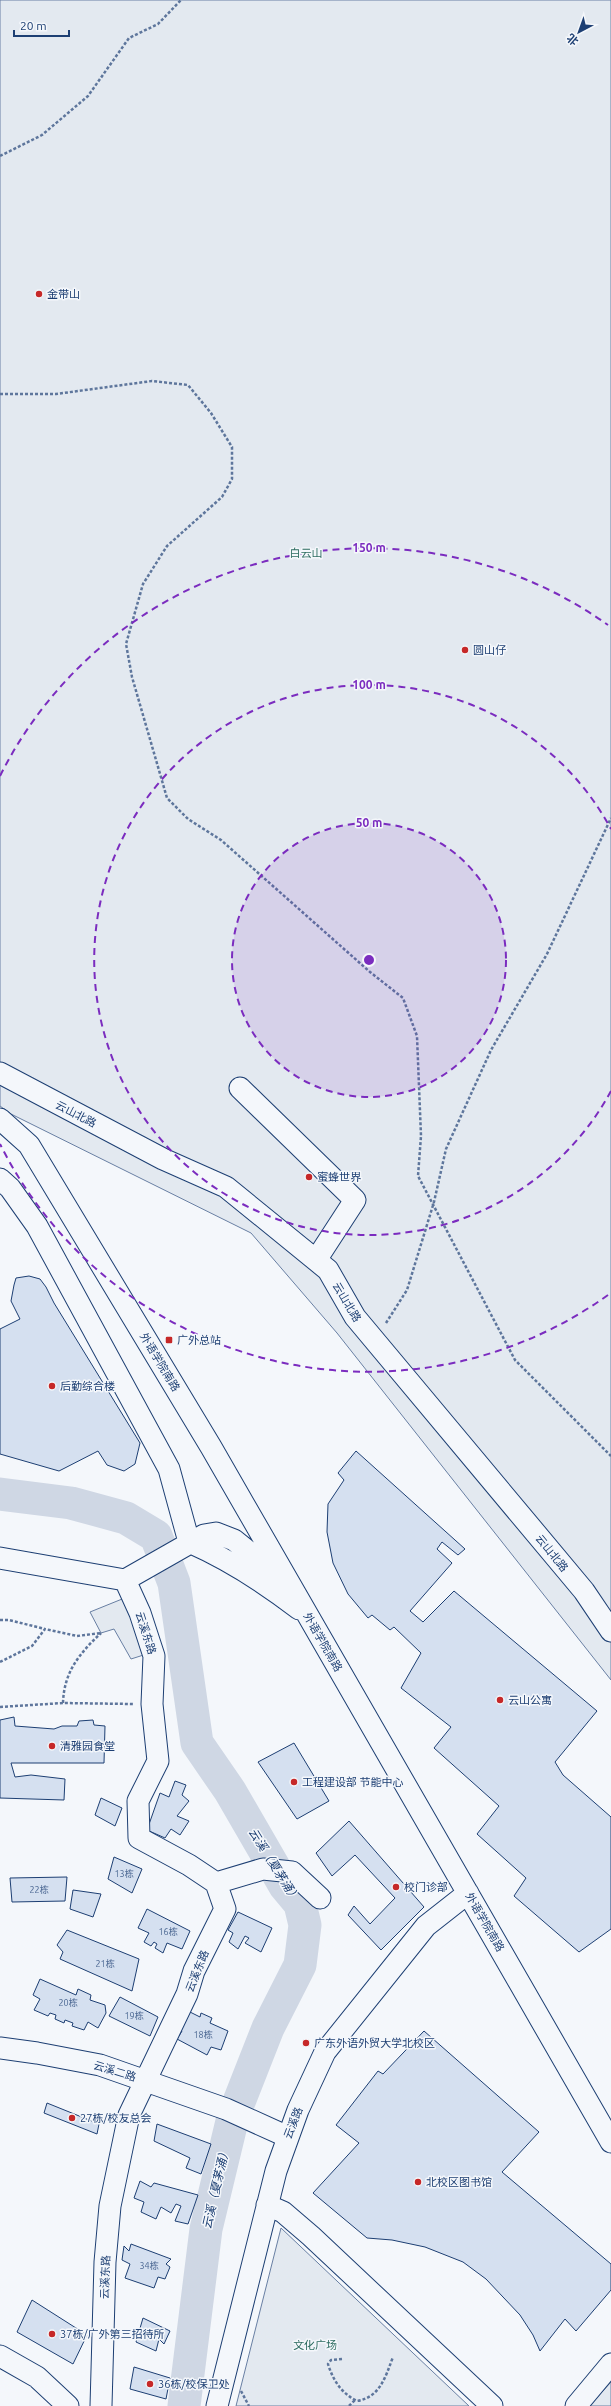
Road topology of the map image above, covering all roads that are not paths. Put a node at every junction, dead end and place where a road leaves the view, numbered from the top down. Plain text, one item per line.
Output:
1 (0, 1073) edge
2 (240, 1088) dead end
3 (0, 1119) edge
4 (0, 1180) edge
5 (316, 1260) junction
6 (189, 1542) junction
7 (0, 1558) edge
8 (125, 1580) junction
9 (291, 1587) junction
10 (308, 1615) junction
11 (611, 1631) edge
12 (216, 1883) junction
13 (468, 1893) junction
14 (320, 1898) dead end
15 (0, 2048) edge
16 (144, 2080) junction
17 (288, 2137) junction
18 (611, 2142) edge
19 (267, 2205) junction
20 (0, 2356) edge
21 (611, 2364) edge
22 (68, 2406) edge
23 (101, 2406) edge
24 (217, 2406) edge
25 (492, 2406) edge
26 (576, 2406) edge

1 - 5 street, 云山北路
2 - 5 street
3 - 9 street, 外语学院南路
4 - 6 street
5 - 11 street, 云山北路
6 - 8 street
6 - 9 street
6 - 10 street
7 - 8 street
8 - 12 street, 云溪东路
9 - 10 street, 外语学院南路
10 - 13 street, 外语学院南路
12 - 14 street
12 - 16 street, 云溪东路
13 - 17 street, 云溪路
13 - 18 street, 外语学院南路
15 - 16 street, 云溪二路
16 - 17 street, 云溪二路
16 - 23 street, 云溪东路
17 - 19 street, 云溪路
19 - 24 street, 云溪路
19 - 25 street
20 - 22 street
21 - 26 street

